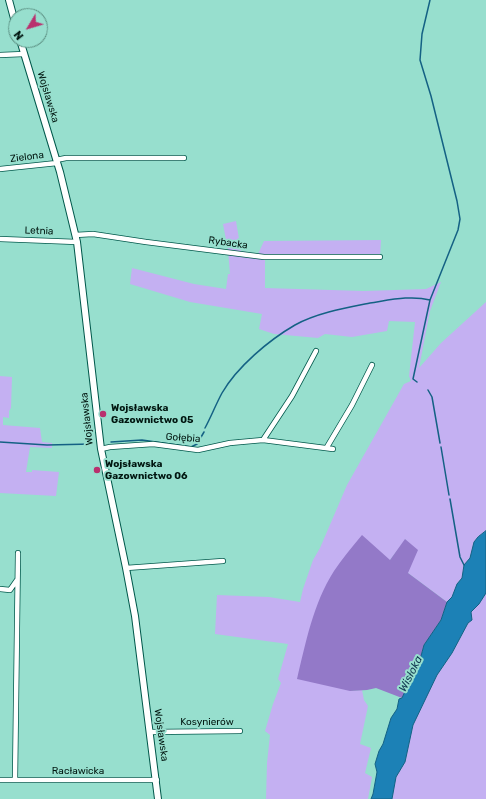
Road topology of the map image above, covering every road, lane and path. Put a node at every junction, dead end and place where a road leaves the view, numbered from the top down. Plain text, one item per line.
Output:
1 (22, 48) edge
2 (24, 54) junction
3 (0, 55) edge
4 (184, 158) dead end
5 (56, 161) junction
6 (0, 170) edge
7 (75, 235) junction
8 (0, 239) edge
9 (77, 242) junction
10 (380, 258) dead end
11 (316, 351) dead end
12 (372, 365) dead end
13 (263, 440) junction
14 (327, 447) junction
15 (100, 449) junction
16 (333, 449) dead end
17 (18, 553) dead end
18 (223, 561) dead end
19 (126, 568) junction
20 (17, 580) junction
21 (0, 589) edge
22 (240, 731) dead end
23 (150, 732) junction
24 (0, 780) edge
25 (15, 780) junction
26 (157, 780) junction
27 (158, 799) edge

1 - 2 street, Wojsławska
2 - 3 street
2 - 5 street, Wojsławska
4 - 5 street, Zielona
5 - 6 street, Zielona
5 - 7 street, Wojsławska
7 - 9 street, Wojsławska
7 - 10 street, Rybacka
8 - 9 street, Letnia
9 - 15 street, Wojsławska
11 - 13 street
12 - 14 street
13 - 14 street, Gołębia
13 - 15 street, Gołębia
14 - 16 street, Gołębia
15 - 19 street, Wojsławska
17 - 20 street
18 - 19 street
19 - 23 street, Wojsławska
20 - 21 street
20 - 25 street
22 - 23 street, Kosynierów
23 - 26 street, Wojsławska
24 - 25 street, Racławicka
25 - 26 street, Racławicka
26 - 27 street, Wojsławska

